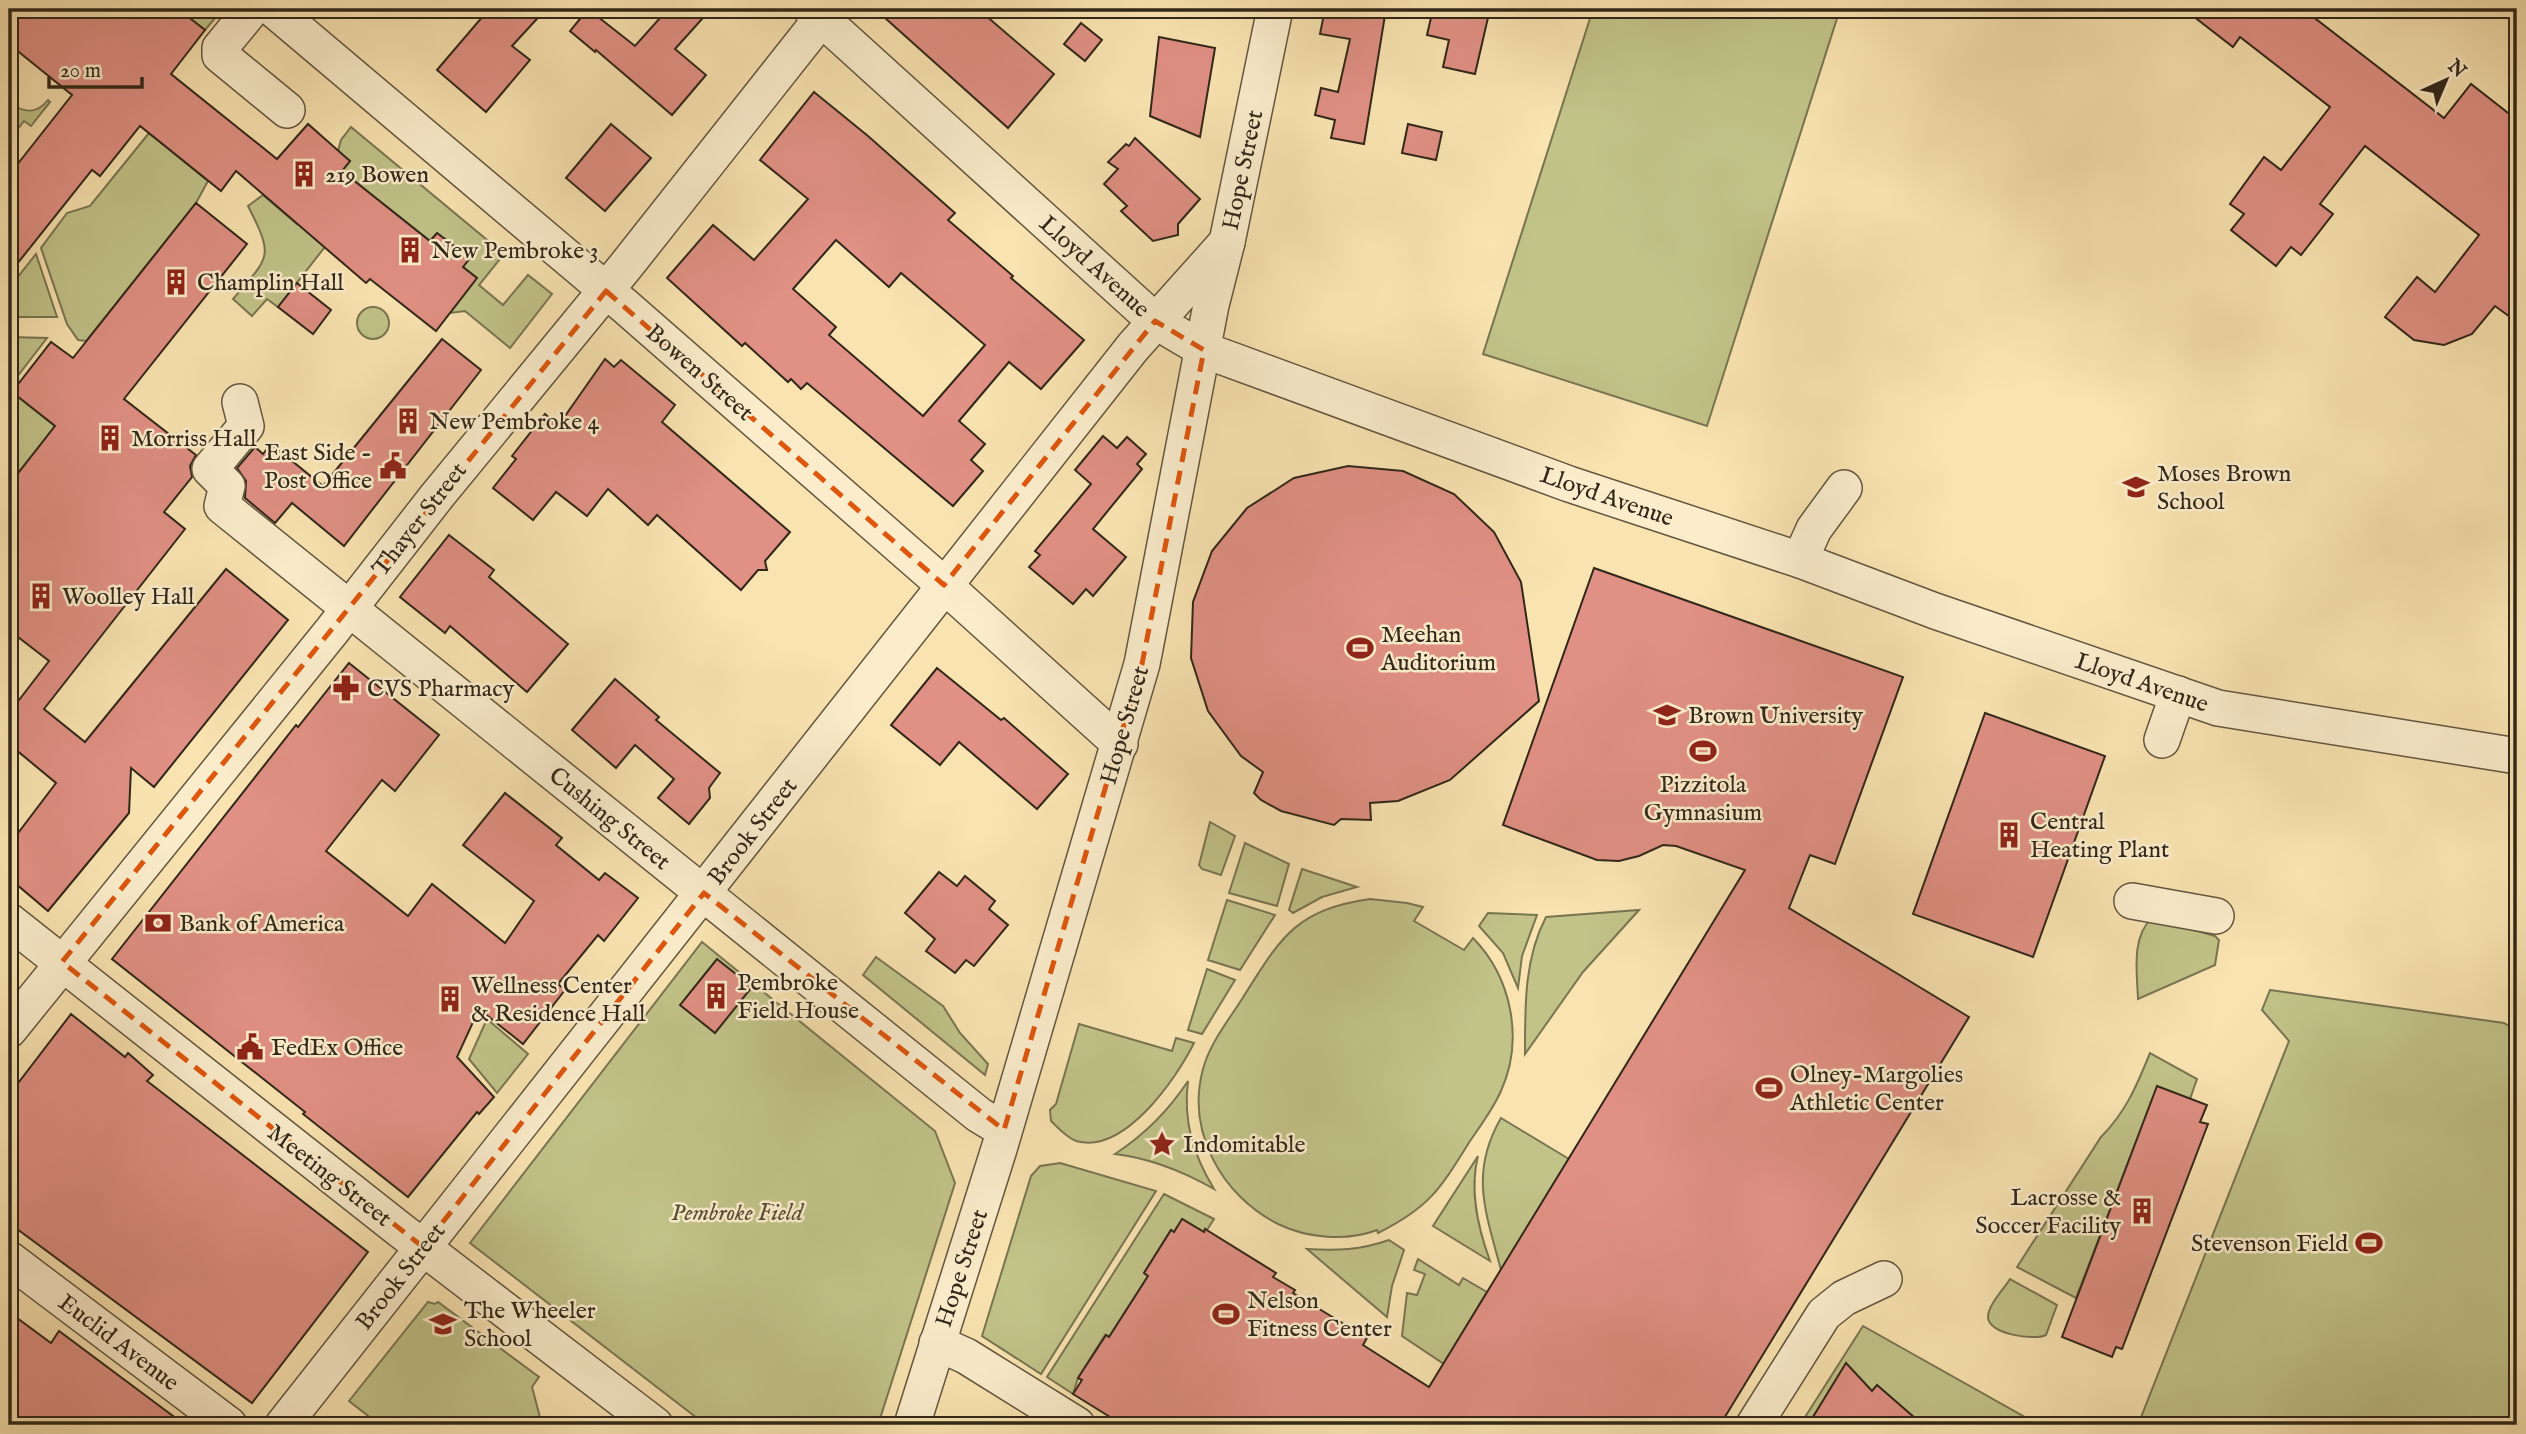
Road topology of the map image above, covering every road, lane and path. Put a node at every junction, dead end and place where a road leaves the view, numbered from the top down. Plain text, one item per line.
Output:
1 (252, 9) edge
2 (273, 9) edge
3 (1275, 9) edge
4 (821, 12) edge
5 (287, 110) dead end
6 (1227, 242) junction
7 (606, 291) junction
8 (1155, 321) junction
9 (1204, 350) junction
10 (240, 402) dead end
11 (1844, 488) dead end
12 (1800, 560) junction
13 (944, 585) junction
14 (348, 610) junction
15 (2178, 694) junction
16 (2162, 740) dead end
17 (1119, 744) junction
18 (2517, 755) edge
19 (704, 893) junction
20 (2132, 901) dead end
21 (2216, 916) dead end
22 (9, 921) edge
23 (62, 962) junction
24 (9, 1030) edge
25 (1004, 1130) junction
26 (423, 1247) junction
27 (9, 1259) edge
28 (1884, 1279) dead end
29 (937, 1343) junction
30 (229, 1425) edge
31 (283, 1425) edge
32 (655, 1425) edge
33 (912, 1425) edge
34 (1077, 1425) edge
35 (1754, 1425) edge

1 - 5 street
2 - 7 street, Bowen Street
3 - 6 street, Hope Street
4 - 7 street, Thayer Street
4 - 8 street, Lloyd Avenue
6 - 8 street, Brook Street
6 - 9 street, Hope Street
7 - 13 street, Bowen Street
7 - 14 street, Thayer Street
8 - 9 street, Lloyd Avenue
8 - 13 street, Brook Street
9 - 12 street, Lloyd Avenue
9 - 17 street, Hope Street
10 - 14 street, Cushing Street
11 - 12 street
12 - 15 street, Lloyd Avenue
13 - 17 street, Bowen Street
13 - 19 street, Brook Street
14 - 19 street, Cushing Street
14 - 23 street, Thayer Street
15 - 16 street
15 - 18 street, Lloyd Avenue
17 - 25 street, Hope Street
19 - 25 street, Cushing Street
19 - 26 street, Brook Street
20 - 21 street
22 - 23 street, Meeting Street
23 - 24 street, Thayer Street
23 - 26 street, Meeting Street
25 - 29 street, Hope Street
26 - 31 street, Brook Street
26 - 32 street, Meeting Street
27 - 30 street, Euclid Avenue
28 - 35 street
29 - 33 street, Hope Street
29 - 34 street

